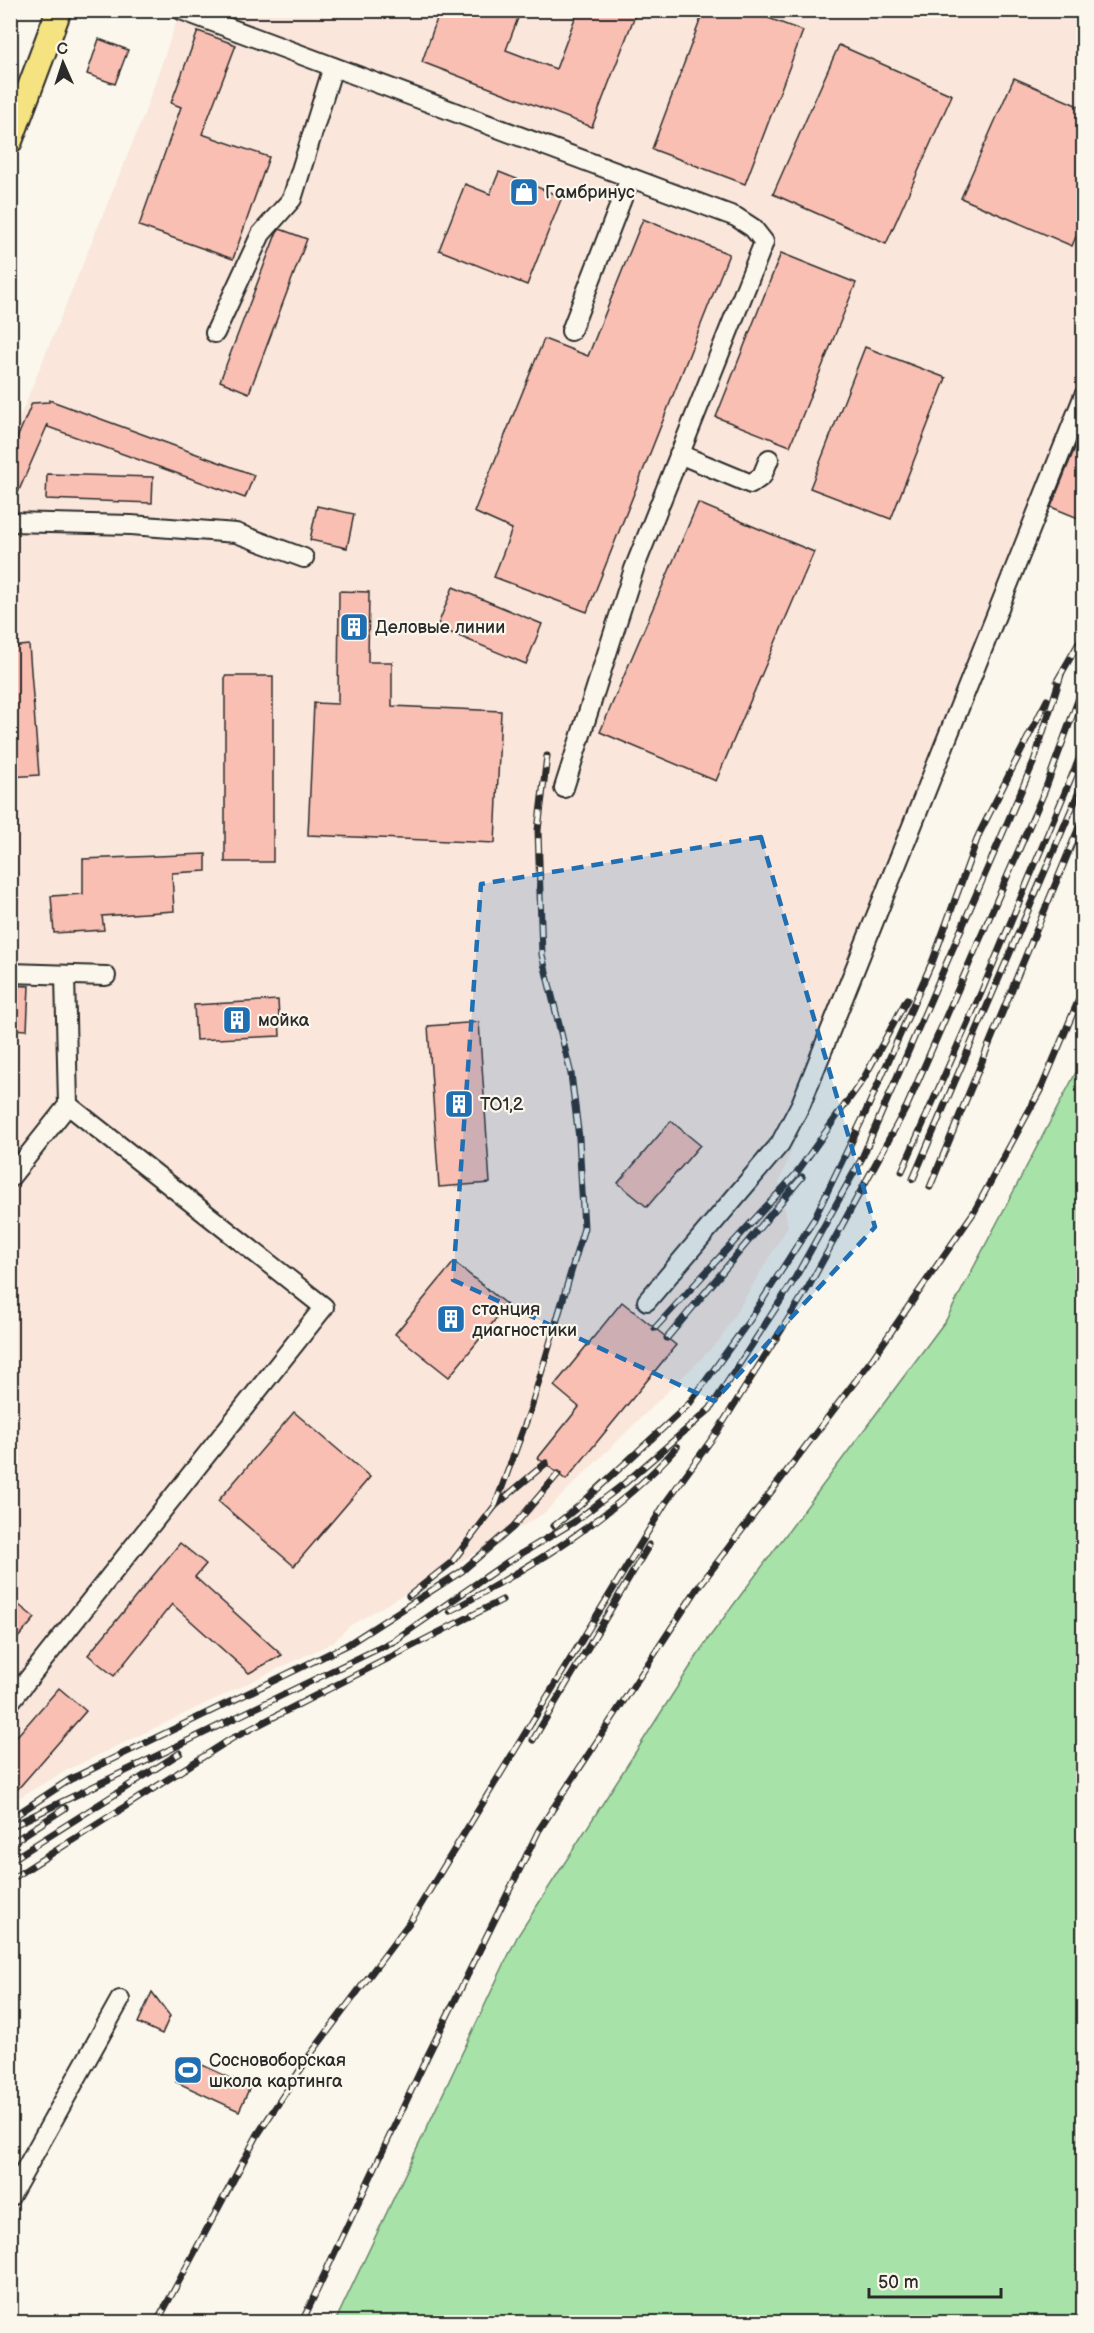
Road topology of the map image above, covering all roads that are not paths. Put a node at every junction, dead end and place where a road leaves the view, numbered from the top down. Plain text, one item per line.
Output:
1 (59, 10) edge
2 (181, 10) edge
3 (333, 67) junction
4 (10, 141) edge
5 (630, 178) junction
6 (571, 331) dead end
7 (215, 333) dead end
8 (1083, 395) edge
9 (679, 454) junction
10 (769, 459) dead end
11 (10, 522) edge
12 (304, 558) dead end
13 (564, 788) dead end
14 (10, 973) edge
15 (65, 975) junction
16 (106, 976) dead end
17 (68, 1105) junction
18 (10, 1178) edge
19 (647, 1301) dead end
20 (10, 1702) edge
21 (120, 2000) dead end
22 (10, 2197) edge

1 - 4 main road
2 - 3 street
3 - 5 street
3 - 7 street
5 - 6 street
5 - 9 street
8 - 19 street
9 - 10 street
9 - 13 street
11 - 12 street
14 - 15 street
15 - 16 street
15 - 17 street
17 - 18 street
17 - 20 street
21 - 22 street

